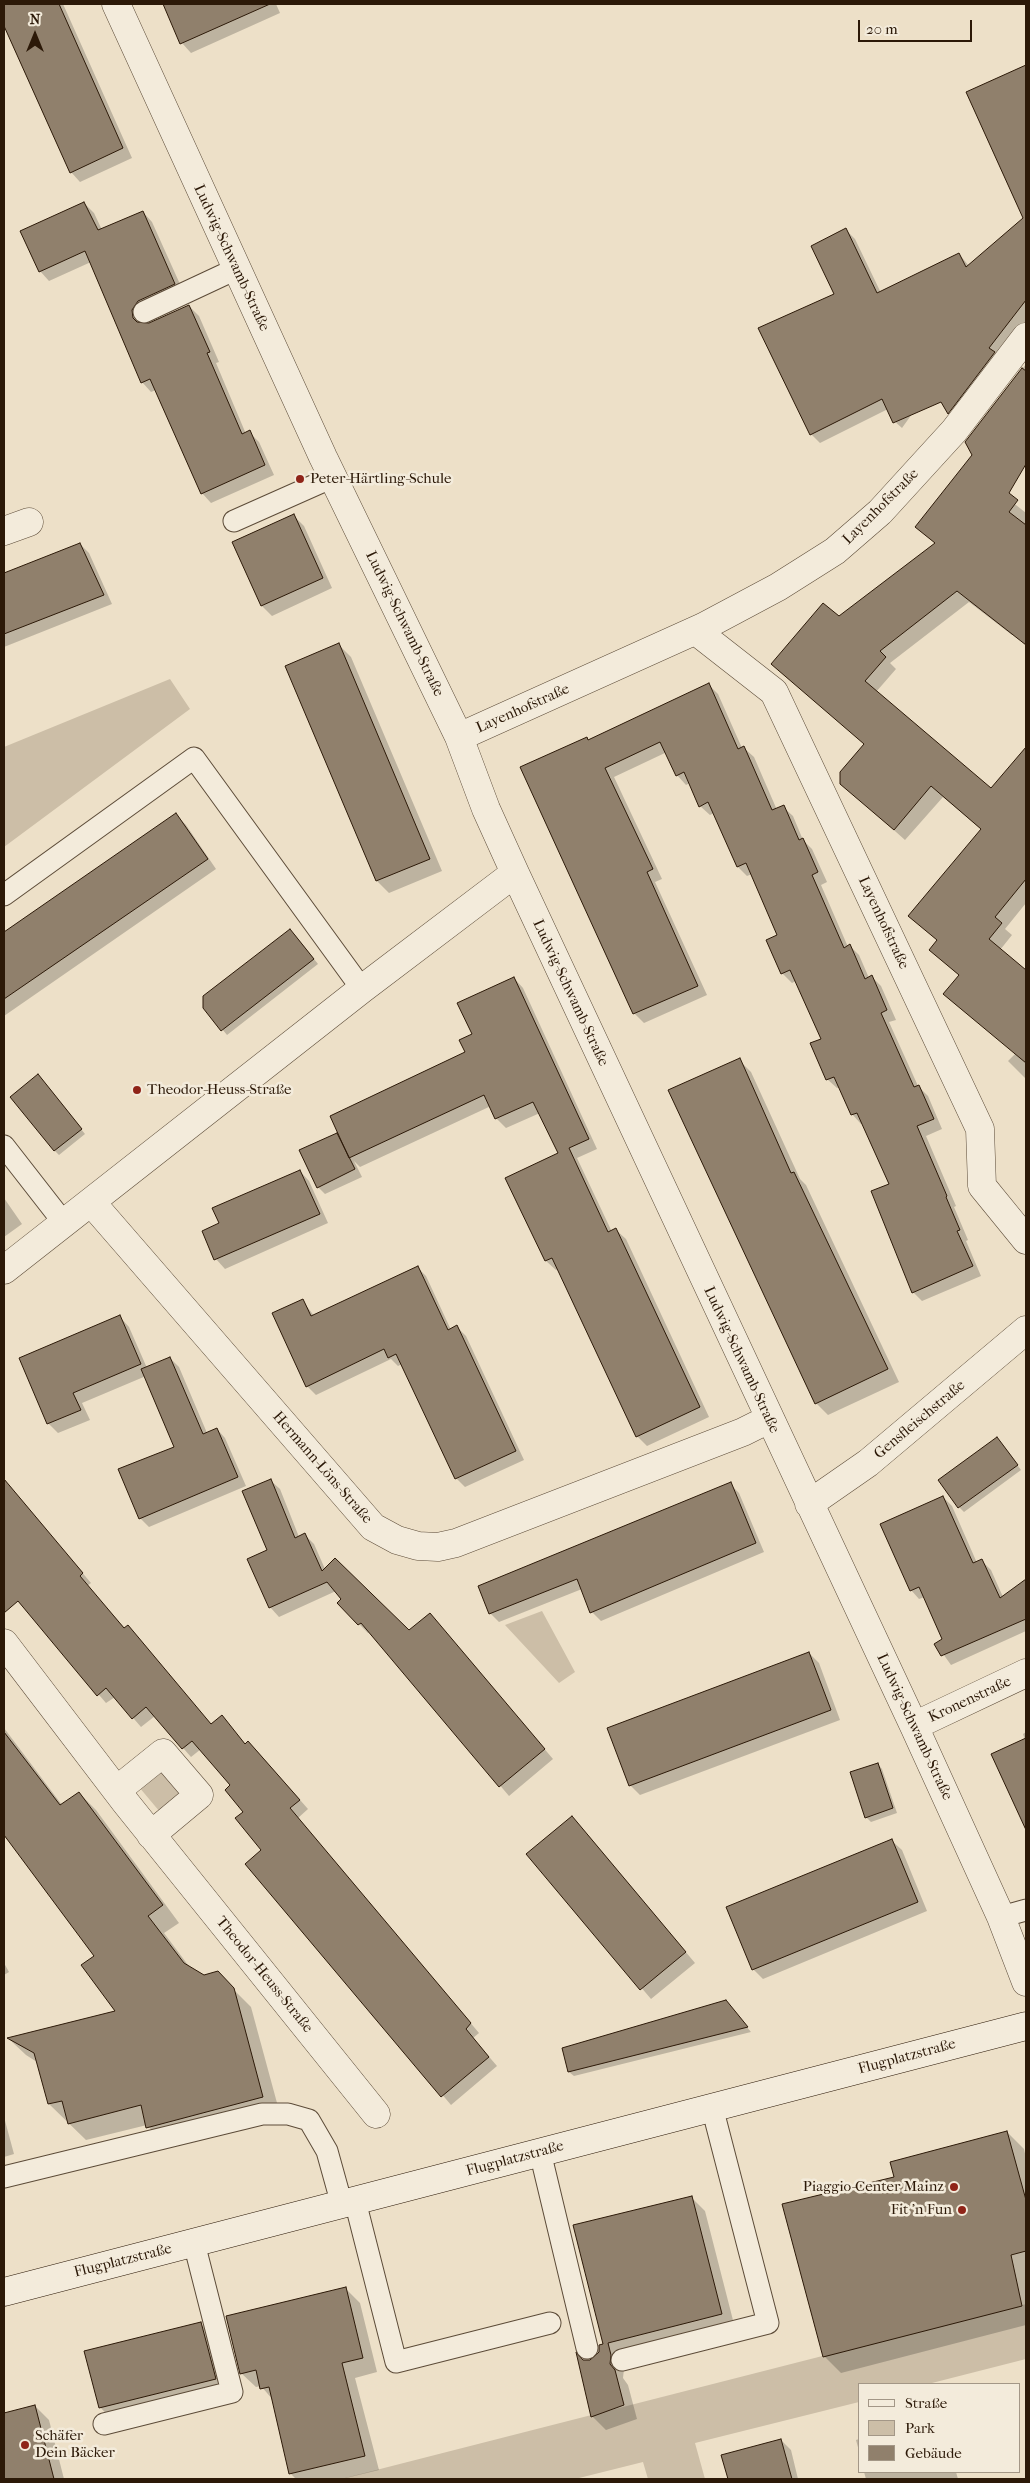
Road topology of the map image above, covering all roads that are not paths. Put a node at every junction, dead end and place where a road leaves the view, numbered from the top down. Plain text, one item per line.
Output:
1 (116, 4) edge
2 (236, 268) junction
3 (144, 312) dead end
4 (1026, 337) edge
5 (333, 478) junction
6 (234, 521) dead end
7 (29, 522) dead end
8 (4, 531) edge
9 (696, 631) junction
10 (459, 737) junction
11 (515, 873) junction
12 (4, 895) edge
13 (362, 989) junction
14 (4, 1146) edge
15 (91, 1202) junction
16 (64, 1223) junction
17 (1026, 1240) edge
18 (4, 1270) edge
19 (1026, 1330) edge
20 (769, 1420) junction
21 (809, 1504) junction
22 (4, 1643) edge
23 (1026, 1673) edge
24 (914, 1726) junction
25 (117, 1790) junction
26 (151, 1835) junction
27 (1014, 1914) edge
28 (1026, 1982) edge
29 (1026, 2026) edge
30 (712, 2107) junction
31 (376, 2114) dead end
32 (540, 2152) junction
33 (4, 2177) edge
34 (349, 2203) junction
35 (194, 2243) junction
36 (4, 2292) edge
37 (550, 2323) dead end
38 (587, 2348) dead end
39 (622, 2360) dead end
40 (104, 2424) dead end

1 - 2 street, Ludwig-Schwamb-Straße
2 - 3 lane
2 - 5 street, Ludwig-Schwamb-Straße
4 - 9 street, Layenhofstraße
5 - 6 lane
5 - 10 street, Ludwig-Schwamb-Straße
7 - 8 street
9 - 10 street, Layenhofstraße
9 - 17 street, Layenhofstraße
10 - 11 street, Ludwig-Schwamb-Straße
11 - 13 street
11 - 20 street, Ludwig-Schwamb-Straße
12 - 13 lane
13 - 15 street
14 - 16 lane
15 - 16 street
15 - 20 street, Hermann-Löns-Straße
16 - 18 street
19 - 21 street, Gensfleischstraße
20 - 21 street, Ludwig-Schwamb-Straße
21 - 24 street, Ludwig-Schwamb-Straße
22 - 25 street, Theodor-Heuss-Straße
23 - 24 street, Kronenstraße
24 - 27 street, Ludwig-Schwamb-Straße
25 - 26 street, Theodor-Heuss-Straße
25 - 26 street
26 - 31 street, Theodor-Heuss-Straße
27 - 28 street, Ludwig-Schwamb-Straße
29 - 30 street, Flugplatzstraße
30 - 32 street, Flugplatzstraße
30 - 39 lane
32 - 34 street, Flugplatzstraße
32 - 38 lane
33 - 34 lane
34 - 35 street, Flugplatzstraße
34 - 37 lane
35 - 36 street, Flugplatzstraße
35 - 40 lane

